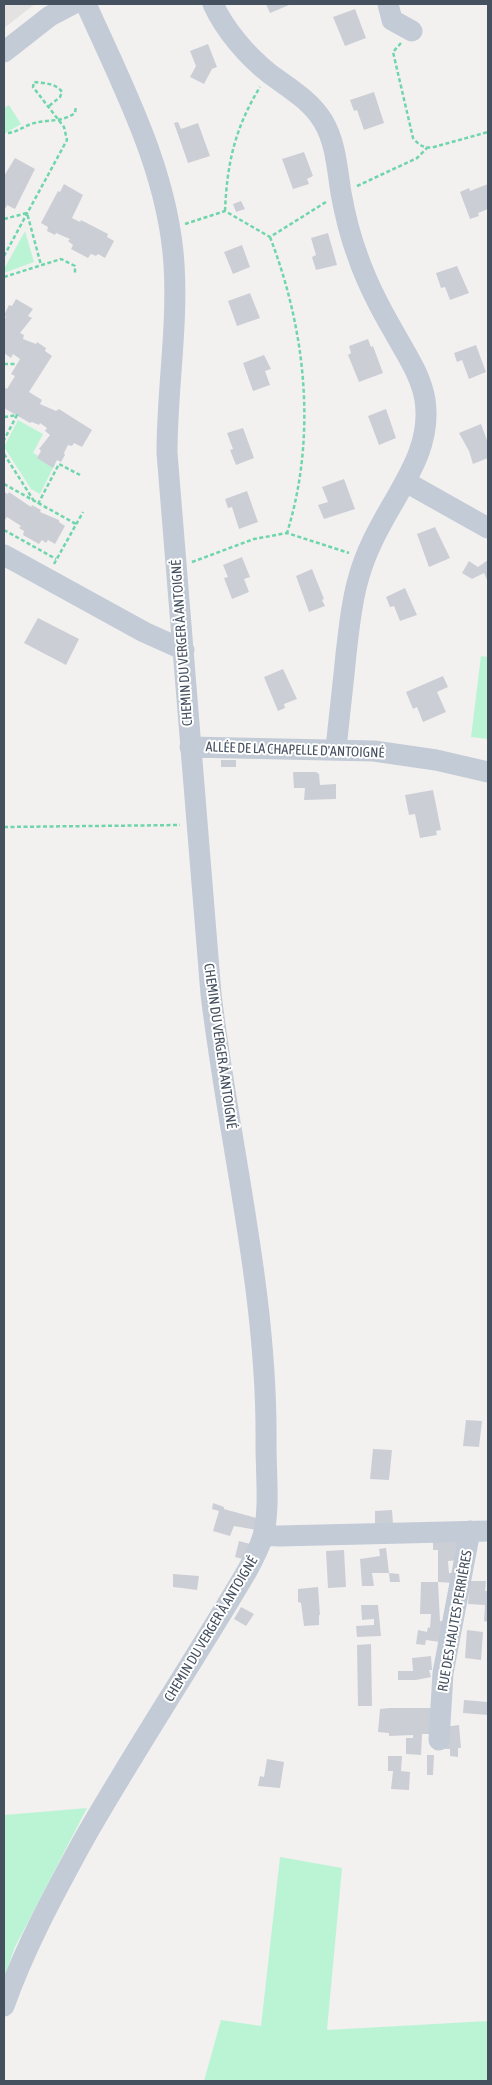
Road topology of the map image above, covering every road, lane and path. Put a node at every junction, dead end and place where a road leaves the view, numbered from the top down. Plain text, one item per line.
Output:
1 (73, 4) edge
2 (86, 4) edge
3 (212, 4) edge
4 (388, 4) edge
5 (412, 32) joint
6 (4, 52) edge
7 (268, 73) junction
8 (49, 106) junction
9 (76, 106) dead end
10 (57, 120) junction
11 (488, 132) edge
12 (8, 133) dead end
13 (427, 148) junction
14 (341, 193) junction
15 (224, 211) junction
16 (27, 213) junction
17 (4, 220) edge
18 (170, 229) junction
19 (270, 237) junction
20 (4, 256) edge
21 (41, 265) junction
22 (75, 275) dead end
23 (4, 277) edge
24 (4, 364) edge
25 (17, 364) dead end
26 (4, 417) edge
27 (4, 440) edge
28 (4, 454) edge
29 (80, 475) dead end
30 (406, 482) junction
31 (4, 484) edge
32 (37, 503) junction
33 (82, 512) dead end
34 (76, 524) junction
35 (488, 528) edge
36 (4, 530) edge
37 (287, 533) junction
38 (4, 555) edge
39 (364, 558) junction
40 (56, 559) junction
41 (177, 567) junction
42 (46, 578) junction
43 (184, 650) junction
44 (190, 747) junction
45 (336, 749) junction
46 (488, 772) edge
47 (197, 825) junction
48 (4, 827) edge
49 (479, 1531) edge
50 (263, 1534) junction
51 (438, 1740) dead end
52 (4, 2006) edge

1 - 6 street
2 - 18 street, CHEMIN DU VERGER À ANTOIGNÉ
3 - 7 street
4 - 5 street
5 - 13 path
7 - 14 street
7 - 15 path
8 - 8 path
8 - 10 path
9 - 10 path
10 - 12 path
10 - 16 path
11 - 13 path
13 - 14 path
14 - 19 path
14 - 30 street
15 - 18 path
15 - 19 path
16 - 17 path
16 - 20 path
16 - 21 path
18 - 41 street, CHEMIN DU VERGER À ANTOIGNÉ
19 - 37 path
21 - 22 path
21 - 23 path
24 - 25 path
26 - 27 path
28 - 32 path
29 - 32 path
30 - 35 street
30 - 39 street
31 - 32 path
32 - 34 path
33 - 34 path
34 - 40 path
36 - 40 path
37 - 39 path
37 - 41 path
38 - 42 street
39 - 45 street
40 - 42 path
41 - 43 street, CHEMIN DU VERGER À ANTOIGNÉ
42 - 43 street
43 - 44 street, CHEMIN DU VERGER À ANTOIGNÉ
44 - 45 street, ALLÉE DE LA CHAPELLE D'ANTOIGNÉ
44 - 47 street, CHEMIN DU VERGER À ANTOIGNÉ
45 - 46 street, ALLÉE DE LA CHAPELLE D'ANTOIGNÉ
47 - 48 path
47 - 50 street, CHEMIN DU VERGER À ANTOIGNÉ
49 - 50 street, RUE DES HAUTES PERRIÈRES
49 - 51 street, RUE DES HAUTES PERRIÈRES
50 - 52 street, CHEMIN DU VERGER À ANTOIGNÉ

